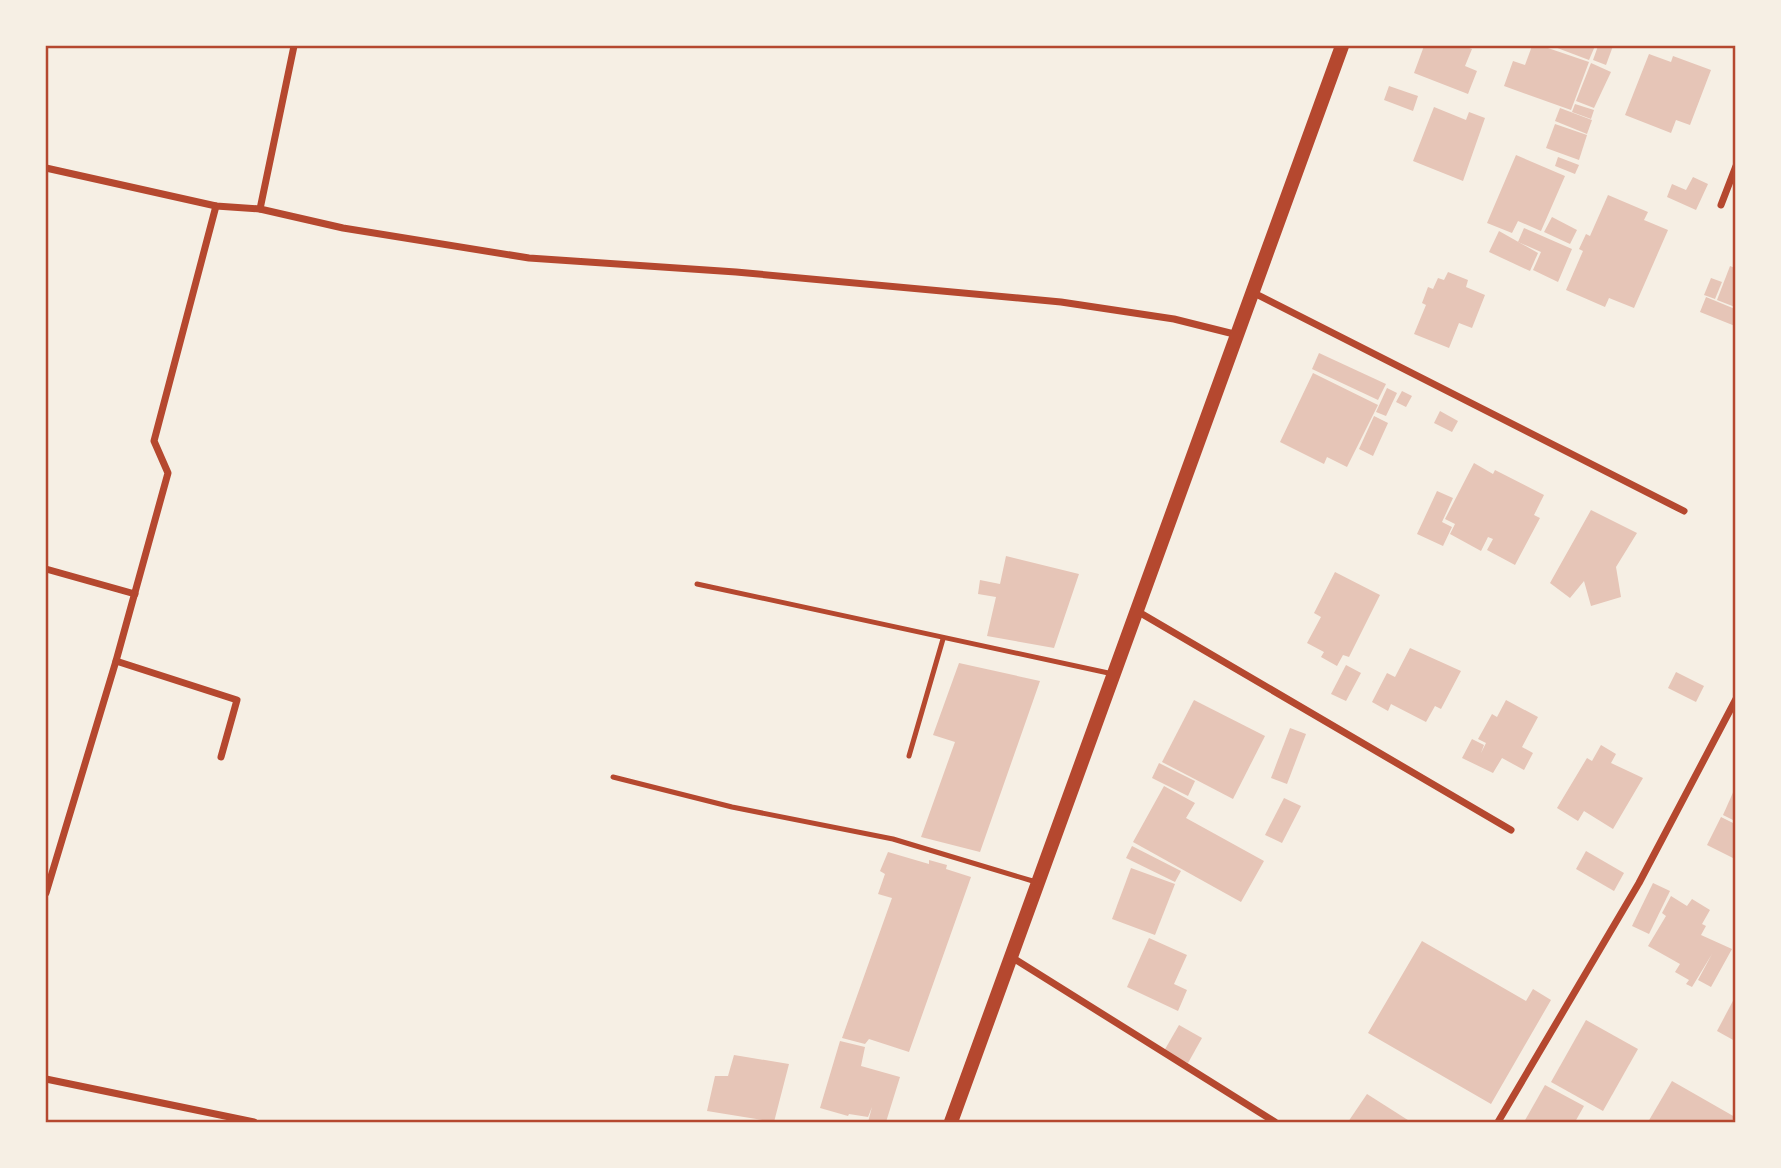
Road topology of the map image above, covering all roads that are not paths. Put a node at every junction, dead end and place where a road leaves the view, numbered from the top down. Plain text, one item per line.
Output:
1 (294, 46) edge
2 (1342, 46) edge
3 (1735, 166) edge
4 (46, 168) edge
5 (1721, 205) dead end
6 (216, 206) junction
7 (260, 209) junction
8 (1254, 293) junction
9 (1239, 335) junction
10 (1684, 511) dead end
11 (46, 569) edge
12 (697, 584) dead end
13 (135, 594) junction
14 (1137, 611) junction
15 (943, 639) junction
16 (116, 662) junction
17 (1113, 674) junction
18 (1735, 699) edge
19 (909, 756) dead end
20 (221, 757) dead end
21 (613, 777) dead end
22 (1511, 830) dead end
23 (1036, 882) junction
24 (46, 893) edge
25 (1013, 958) junction
26 (46, 1079) edge
27 (254, 1122) edge
28 (951, 1122) edge
29 (1275, 1122) edge
30 (1498, 1122) edge

1 - 7 street
2 - 8 main road
3 - 5 street
4 - 6 street
6 - 7 street
6 - 13 street
7 - 9 street
8 - 9 main road
8 - 10 street
9 - 14 main road
11 - 13 street
12 - 15 lane
13 - 16 street
14 - 17 main road
14 - 22 street
15 - 17 lane
15 - 19 lane
16 - 20 street
16 - 24 street
17 - 23 main road
18 - 30 street
21 - 23 lane
23 - 25 main road
25 - 28 main road
25 - 29 street
26 - 27 street

